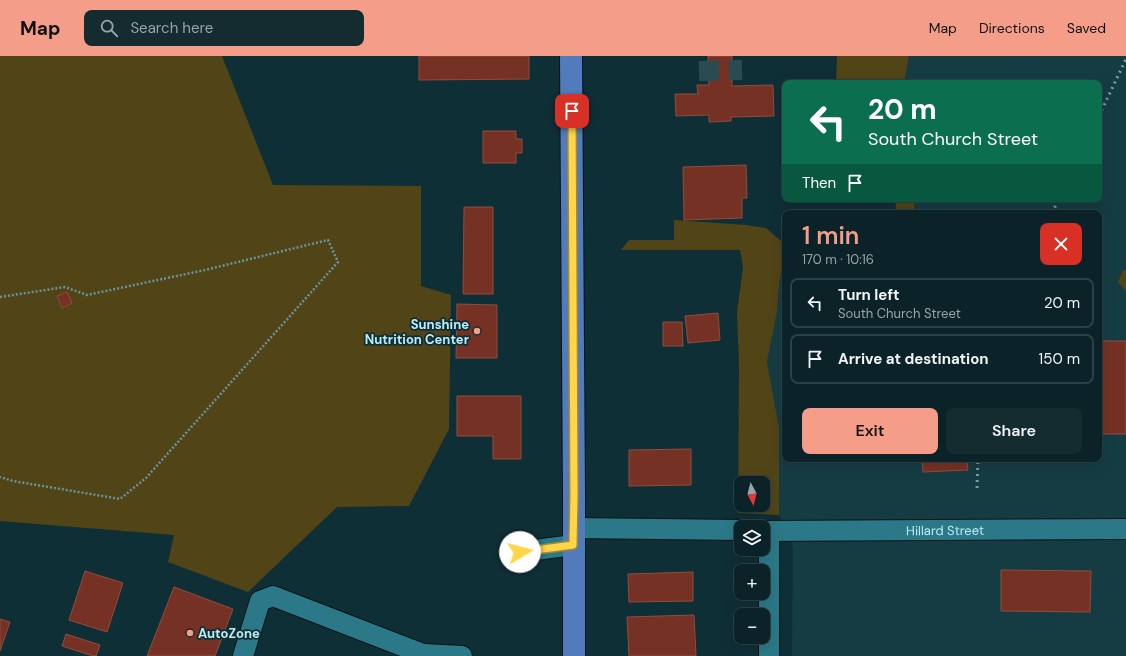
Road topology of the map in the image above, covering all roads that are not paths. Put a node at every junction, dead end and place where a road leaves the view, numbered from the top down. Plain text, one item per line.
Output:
1 (572, 56) edge
2 (1126, 529) edge
3 (734, 530) edge
4 (770, 531) edge
5 (574, 536) junction
6 (520, 552) dead end
7 (767, 556) edge
8 (422, 655) edge
9 (243, 656) edge
10 (462, 656) edge
11 (574, 656) edge
12 (769, 656) edge

1 - 5 main road
2 - 4 street, Hillard Street
3 - 5 street
5 - 6 street
5 - 11 main road
7 - 12 street
8 - 9 street
8 - 10 street

